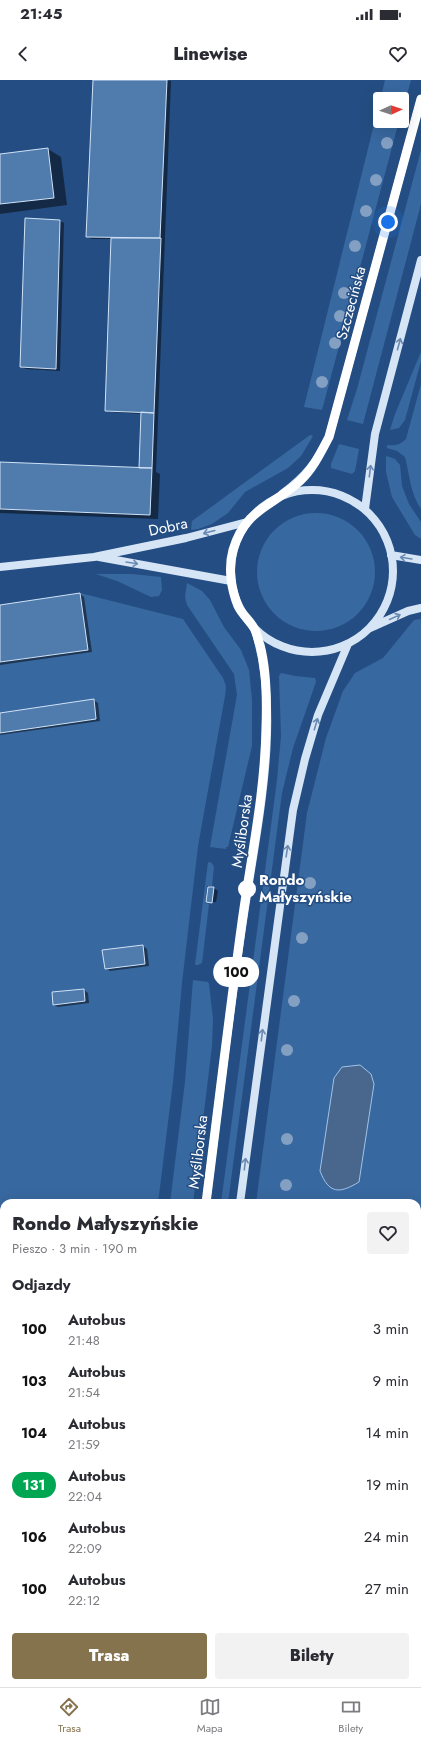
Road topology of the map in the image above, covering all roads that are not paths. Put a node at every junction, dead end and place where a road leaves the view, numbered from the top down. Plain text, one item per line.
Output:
1 (421, 99) edge
2 (421, 260) edge
3 (278, 497) junction
4 (365, 510) junction
5 (247, 522) junction
6 (391, 555) junction
7 (94, 556) junction
8 (421, 560) edge
9 (0, 567) edge
10 (231, 581) junction
11 (421, 608) edge
12 (369, 629) junction
13 (255, 630) junction
14 (348, 644) junction
15 (207, 1199) edge
16 (241, 1199) edge

1 - 3 main road, Szczecińska
4 -> 2 main road
3 - 4 main road
3 - 5 main road
4 - 6 main road
5 -> 7 main road, Dobra
5 - 10 main road
8 -> 6 main road
6 - 12 main road
7 - 9 main road, Dobra
7 -> 10 main road, Dobra
10 - 13 main road
12 -> 11 main road
12 - 14 main road
13 - 14 main road
13 - 15 main road, Myśliborska
16 -> 14 main road

